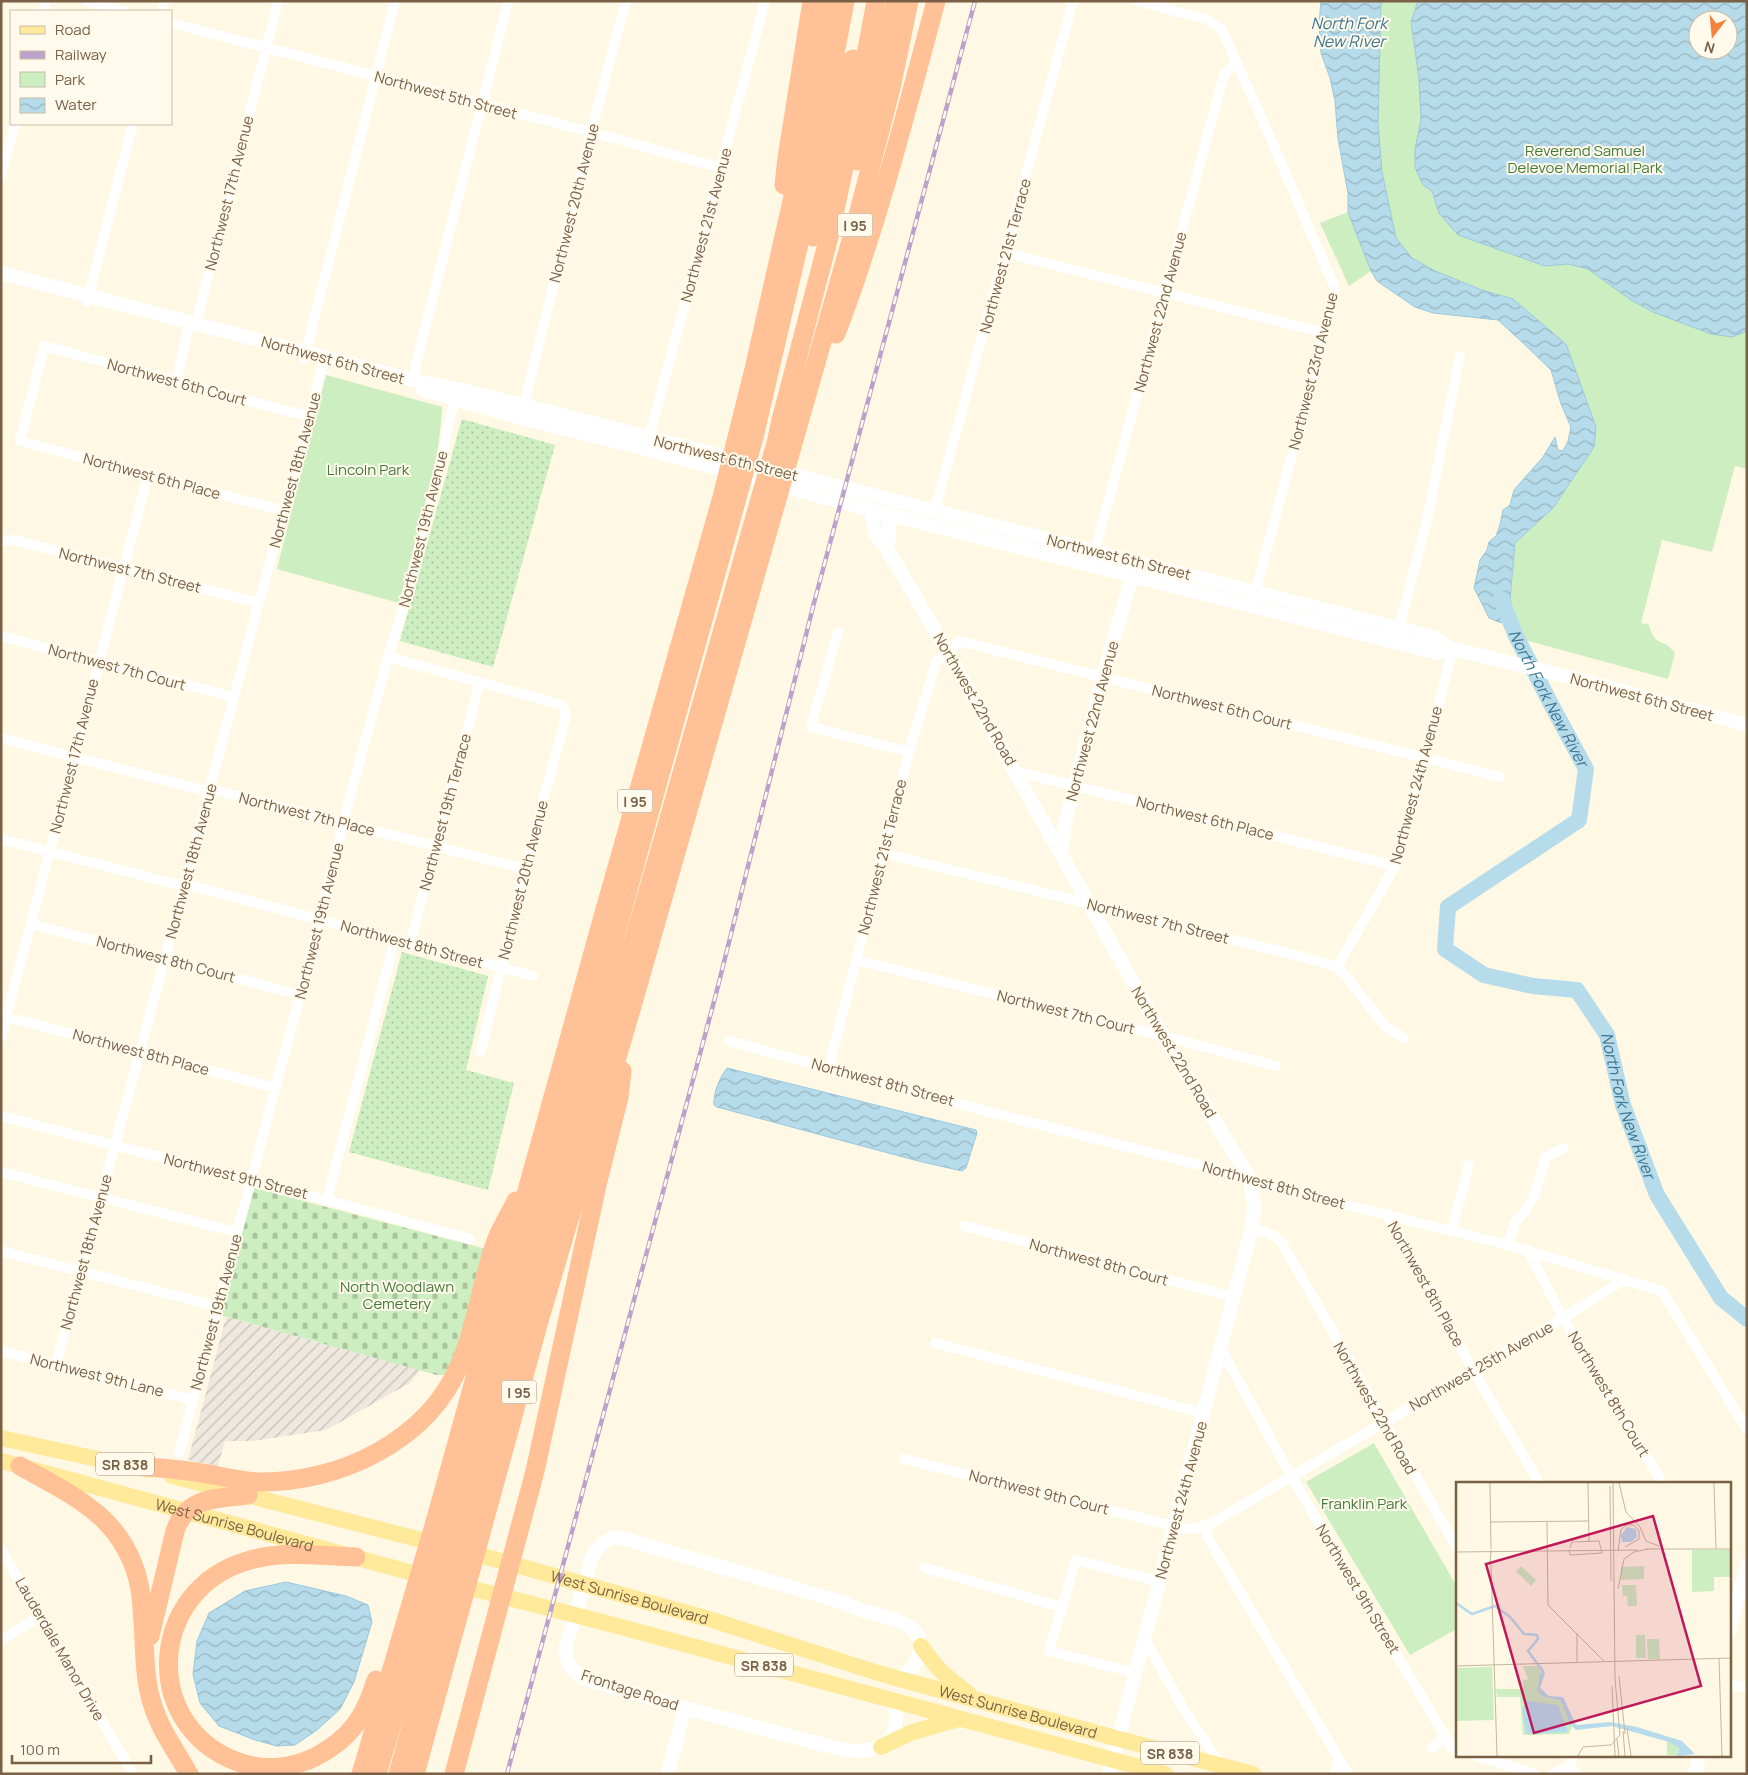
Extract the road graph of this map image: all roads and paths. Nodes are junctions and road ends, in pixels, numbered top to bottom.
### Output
1 (86, 1) edge
2 (278, 1) edge
3 (395, 1) edge
4 (508, 1) edge
5 (626, 1) edge
6 (765, 1) edge
7 (812, 1) edge
8 (829, 1) edge
9 (845, 1) edge
10 (863, 1) edge
11 (876, 1) edge
12 (896, 1) edge
13 (910, 1) edge
14 (936, 1) edge
15 (1073, 1) edge
16 (1138, 1) edge
17 (120, 10) edge
18 (172, 24) edge
19 (266, 49) junction
20 (1235, 62) junction
21 (376, 76) junction
22 (481, 104) junction
23 (15, 125) edge
24 (133, 125) edge
25 (591, 132) junction
26 (721, 168) junction
27 (1, 176) edge
28 (1006, 253) junction
29 (777, 267) junction
30 (1, 273) edge
31 (1, 280) edge
32 (1164, 293) junction
33 (88, 299) junction
34 (192, 327) junction
35 (1325, 333) junction
36 (305, 356) junction
37 (1460, 356) dead end
38 (324, 361) junction
39 (412, 380) junction
40 (176, 382) junction
41 (457, 394) junction
42 (524, 405) junction
43 (762, 406) junction
44 (310, 417) junction
45 (746, 435) junction
46 (20, 441) joint
47 (647, 444) junction
48 (784, 445) junction
49 (148, 475) junction
50 (729, 499) junction
51 (766, 510) junction
52 (871, 510) junction
53 (935, 510) junction
54 (284, 511) junction
55 (889, 514) junction
56 (1, 540) edge
57 (885, 546) junction
58 (1095, 551) junction
59 (1091, 565) junction
60 (123, 568) junction
61 (1134, 568) junction
62 (1254, 598) junction
63 (258, 603) junction
64 (838, 632) dead end
65 (1397, 635) junction
66 (1, 636) edge
67 (1451, 648) junction
68 (947, 651) junction
69 (388, 658) junction
70 (99, 662) junction
71 (1103, 676) junction
72 (480, 682) junction
73 (234, 697) junction
74 (1747, 725) edge
75 (1, 738) edge
76 (909, 752) junction
77 (74, 756) junction
78 (1423, 758) junction
79 (1015, 771) junction
80 (1500, 777) dead end
81 (1075, 784) junction
82 (210, 789) junction
83 (344, 823) junction
84 (1065, 823) junction
85 (1052, 835) junction
86 (1, 839) edge
87 (436, 846) junction
88 (50, 851) junction
89 (1061, 851) junction
90 (883, 853) junction
91 (1395, 866) junction
92 (525, 869) junction
93 (185, 884) junction
94 (1090, 904) junction
95 (320, 919) junction
96 (31, 924) junction
97 (394, 939) junction
98 (410, 943) junction
99 (165, 958) junction
100 (856, 960) junction
101 (1337, 967) junction
102 (501, 968) junction
103 (533, 976) dead end
104 (300, 995) junction
105 (630, 1013) junction
106 (7, 1017) junction
107 (1163, 1036) junction
108 (1, 1038) edge
109 (1404, 1038) dead end
110 (729, 1041) dead end
111 (481, 1051) dead end
112 (140, 1052) junction
113 (1276, 1066) dead end
114 (829, 1067) junction
115 (276, 1088) junction
116 (1, 1116) edge
117 (115, 1145) junction
118 (1564, 1148) dead end
119 (535, 1164) junction
120 (1469, 1165) dead end
121 (1, 1172) edge
122 (1250, 1179) junction
123 (250, 1181) junction
124 (101, 1198) junction
125 (327, 1200) junction
126 (1387, 1214) junction
127 (964, 1226) dead end
128 (1252, 1227) junction
129 (1452, 1230) junction
130 (236, 1232) junction
131 (470, 1239) dead end
132 (1508, 1245) junction
133 (1528, 1250) junction
134 (1, 1251) edge
135 (80, 1272) junction
136 (1625, 1279) junction
137 (1234, 1297) junction
138 (216, 1306) junction
139 (1564, 1318) junction
140 (935, 1343) dead end
141 (1221, 1349) junction
142 (1, 1351) edge
143 (56, 1364) junction
144 (1473, 1370) junction
145 (193, 1400) junction
146 (1204, 1413) junction
147 (1384, 1423) junction
148 (1747, 1430) edge
149 (1, 1438) edge
150 (178, 1453) dead end
151 (904, 1459) dead end
152 (1, 1461) edge
153 (20, 1466) junction
154 (136, 1466) junction
155 (1291, 1476) junction
156 (1539, 1482) edge
157 (1662, 1482) edge
158 (248, 1495) junction
159 (186, 1510) junction
160 (435, 1522) junction
161 (1179, 1527) junction
162 (1210, 1530) junction
163 (1456, 1546) edge
164 (1, 1550) edge
165 (356, 1557) junction
166 (510, 1563) junction
167 (925, 1568) dead end
168 (1746, 1570) edge
169 (1160, 1582) junction
170 (501, 1597) junction
171 (1732, 1600) edge
172 (1062, 1607) junction
173 (41, 1616) junction
174 (1730, 1621) edge
175 (1145, 1639) junction
176 (1, 1640) edge
177 (920, 1646) junction
178 (146, 1656) junction
179 (1136, 1673) junction
180 (900, 1679) junction
181 (1730, 1684) edge
182 (1747, 1688) edge
183 (892, 1699) junction
184 (979, 1701) junction
185 (685, 1708) junction
186 (961, 1718) junction
187 (1445, 1737) junction
188 (1119, 1740) junction
189 (881, 1748) junction
190 (1432, 1748) dead end
191 (1454, 1749) edge
192 (1338, 1757) junction
193 (1483, 1758) edge
194 (1699, 1758) edge
195 (1221, 1765) junction
196 (1573, 1765) edge
197 (1111, 1766) edge
198 (132, 1774) edge
199 (189, 1774) edge
200 (361, 1774) edge
201 (377, 1774) edge
202 (398, 1774) edge
203 (415, 1774) edge
204 (454, 1774) edge
205 (668, 1774) edge
206 (1165, 1774) edge
207 (1253, 1774) edge
208 (1334, 1774) edge
209 (1348, 1774) edge
210 (1535, 1774) edge
211 (1553, 1774) edge
212 (1695, 1774) edge

1 - 17 street
2 - 19 street, Northwest 17th Avenue
3 - 21 street
4 - 22 street
5 - 25 street, Northwest 20th Avenue
6 - 26 street, Northwest 21st Avenue
7 - 29 highway
8 - 29 highway, I 95
9 - 43 highway
10 - 43 highway
11 - 48 highway
12 - 48 highway
13 - 48 highway, I 95
14 - 48 highway
15 - 28 street, Northwest 21st Terrace
16 - 20 street, Northwest 23rd Avenue
18 - 19 street, Northwest 5th Street
19 - 21 street, Northwest 5th Street
19 - 34 street, Northwest 17th Avenue
20 - 32 street, Northwest 22nd Avenue
20 - 35 street, Northwest 23rd Avenue
21 - 22 street, Northwest 5th Street
21 - 36 street
22 - 25 street, Northwest 5th Street
22 - 39 street
23 - 27 street
24 - 33 street
25 - 26 street, Northwest 5th Street
25 - 42 street, Northwest 20th Avenue
26 - 47 street, Northwest 21st Avenue
28 - 32 street
28 - 53 street, Northwest 21st Terrace
29 - 45 highway, I 95
30 - 33 street, Northwest 6th Street
31 - 33 street, Northwest 6th Street
32 - 35 street
32 - 58 street, Northwest 22nd Avenue
33 - 34 street, Northwest 6th Street
34 - 36 street, Northwest 6th Street
34 - 40 street, Northwest 17th Avenue
35 - 62 street, Northwest 23rd Avenue
36 - 38 street, Northwest 6th Street
37 - 65 street
38 - 39 street, Northwest 6th Street
38 - 41 street, Northwest 6th Street
38 - 44 street, Northwest 18th Avenue
39 - 41 street, Northwest 6th Street
40 - 44 street, Northwest 6th Court
40 - 46 street, Northwest 6th Court
41 - 42 street, Northwest 6th Street
41 - 47 street, Northwest 6th Street
41 - 69 street, Northwest 19th Avenue
42 - 47 street, Northwest 6th Street
43 - 45 highway
44 - 54 street, Northwest 18th Avenue
45 - 50 highway, I 95
46 - 49 street, Northwest 6th Place
47 - 52 street, Northwest 6th Street
47 - 53 street, Northwest 6th Street
48 - 51 highway, I 95
49 - 54 street, Northwest 6th Place
49 - 60 street, Northwest 17th Avenue
50 - 119 highway, I 95
50 - 201 highway
51 - 105 highway, I 95
51 - 202 highway
52 - 55 street, Northwest 6th Street
52 - 57 street, Northwest 22nd Road
53 - 58 street, Northwest 6th Street
54 - 63 street, Northwest 18th Avenue
55 - 57 street
55 - 59 street, Northwest 6th Street
56 - 60 street, Northwest 7th Street
57 - 68 street, Northwest 22nd Road
58 - 59 street, Northwest 22nd Avenue
58 - 61 street, Northwest 6th Street
59 - 61 street, Northwest 6th Street
60 - 63 street, Northwest 7th Street
60 - 70 street, Northwest 17th Avenue
61 - 62 street, Northwest 6th Street
61 - 71 street, Northwest 22nd Avenue
62 - 65 street, Northwest 6th Street
63 - 73 street, Northwest 18th Avenue
64 - 76 street
65 - 67 street, Northwest 6th Street
66 - 70 street, Northwest 7th Court
67 - 74 street, Northwest 6th Street
67 - 78 street, Northwest 24th Avenue
68 - 71 street, Northwest 6th Court
68 - 76 street, Northwest 21st Terrace
68 - 79 street, Northwest 22nd Road
69 - 72 street
69 - 83 street, Northwest 19th Avenue
70 - 73 street, Northwest 7th Court
70 - 77 street, Northwest 17th Avenue
71 - 78 street, Northwest 6th Court
71 - 81 street, Northwest 22nd Avenue
72 - 87 street, Northwest 19th Terrace
72 - 92 street, Northwest 20th Avenue
73 - 82 street, Northwest 18th Avenue
75 - 77 street, Northwest 7th Place
76 - 90 street, Northwest 21st Terrace
77 - 82 street, Northwest 7th Place
77 - 88 street, Northwest 17th Avenue
78 - 80 street, Northwest 6th Court
78 - 91 street, Northwest 24th Avenue
79 - 81 street, Northwest 6th Place
79 - 85 street, Northwest 22nd Road
81 - 84 street, Northwest 22nd Avenue
81 - 91 street, Northwest 6th Place
82 - 83 street, Northwest 7th Place
82 - 93 street, Northwest 18th Avenue
83 - 87 street, Northwest 7th Place
83 - 95 street, Northwest 19th Avenue
84 - 85 street
84 - 89 street, Northwest 22nd Avenue
85 - 89 street, Northwest 22nd Road
86 - 88 street, Northwest 8th Street
87 - 92 street, Northwest 7th Place
87 - 98 street, Northwest 19th Terrace
88 - 93 street, Northwest 8th Street
88 - 96 street, Northwest 17th Avenue
89 - 94 street, Northwest 22nd Road
90 - 94 street, Northwest 7th Street
90 - 100 street, Northwest 21st Terrace
91 - 101 street, Northwest 24th Avenue
92 - 102 street, Northwest 20th Avenue
93 - 95 street, Northwest 8th Street
93 - 99 street, Northwest 18th Avenue
94 - 101 street, Northwest 7th Street
94 - 107 street, Northwest 22nd Road
95 - 97 street, Northwest 8th Street
95 - 104 street, Northwest 19th Avenue
96 - 99 street, Northwest 8th Court
96 - 106 street, Northwest 17th Avenue
97 - 98 street, Northwest 8th Street
97 - 125 street
98 - 102 street, Northwest 8th Street
99 - 104 street, Northwest 8th Court
99 - 112 street, Northwest 18th Avenue
100 - 107 street, Northwest 7th Court
100 - 114 street, Northwest 21st Terrace
101 - 109 street
102 - 103 street, Northwest 8th Street
102 - 111 street, Northwest 20th Avenue
104 - 115 street, Northwest 19th Avenue
105 - 166 highway
105 - 203 highway, I 95
106 - 108 street, Northwest 17th Avenue
106 - 112 street, Northwest 8th Place
107 - 113 street, Northwest 7th Court
107 - 122 street, Northwest 22nd Road
110 - 114 street, Northwest 8th Street
112 - 115 street, Northwest 8th Place
112 - 117 street, Northwest 18th Avenue
114 - 122 street, Northwest 8th Street
115 - 123 street, Northwest 19th Avenue
116 - 117 street, Northwest 9th Street
117 - 123 street, Northwest 9th Street
117 - 124 street, Northwest 18th Avenue
118 - 132 street
119 - 154 highway
119 - 160 highway, I 95
120 - 129 street
121 - 124 street
122 - 126 street, Northwest 8th Street
122 - 128 street, Northwest 22nd Road
123 - 125 street, Northwest 9th Street
123 - 130 street, Northwest 19th Avenue
124 - 130 street
124 - 135 street, Northwest 18th Avenue
125 - 131 street, Northwest 9th Street
126 - 129 street, Northwest 8th Street
126 - 144 street, Northwest 8th Place
127 - 137 street, Northwest 8th Court
128 - 137 street, Northwest 24th Avenue
128 - 147 street, Northwest 22nd Road
129 - 132 street, Northwest 8th Street
130 - 138 street, Northwest 19th Avenue
132 - 133 street, Northwest 8th Street
133 - 136 street, Northwest 8th Street
133 - 139 street, Northwest 8th Court
134 - 135 street
135 - 138 street
135 - 143 street, Northwest 18th Avenue
136 - 139 street, Northwest 25th Avenue
136 - 148 street, Northwest 8th Street
137 - 141 street, Northwest 24th Avenue
138 - 145 street, Northwest 19th Avenue
139 - 144 street, Northwest 25th Avenue
139 - 157 street, Northwest 8th Court
140 - 146 street
141 - 146 street, Northwest 24th Avenue
141 - 155 street, Northwest 9th Street
142 - 143 street, Northwest 9th Lane
143 - 145 street, Northwest 9th Lane
144 - 147 street, Northwest 25th Avenue
144 - 156 street, Northwest 8th Place
145 - 150 street, Northwest 19th Avenue
146 - 161 street, Northwest 24th Avenue
147 - 155 street, Northwest 25th Avenue
147 - 163 street, Northwest 22nd Road
149 - 154 main road, West Sunrise Boulevard / SR 838
151 - 161 street, Northwest 9th Court
152 - 153 main road, West Sunrise Boulevard / SR 838
153 - 159 main road, West Sunrise Boulevard / SR 838
153 - 178 highway
154 - 158 main road, West Sunrise Boulevard / SR 838
155 - 162 street, Northwest 25th Avenue
155 - 187 street, Northwest 9th Street
158 - 159 highway
158 - 166 main road, West Sunrise Boulevard / SR 838
159 - 165 main road, West Sunrise Boulevard / SR 838
159 - 178 highway
160 - 165 highway
160 - 200 highway, I 95
161 - 162 street
161 - 162 street, Northwest 9th Court
161 - 169 street, Northwest 24th Avenue
162 - 192 street
164 - 173 street, Lauderdale Manor Drive
165 - 170 main road, West Sunrise Boulevard / SR 838
166 - 170 highway
166 - 180 main road, West Sunrise Boulevard / SR 838
167 - 172 street
168 - 171 street
169 - 172 street
169 - 175 street, Northwest 24th Avenue
170 - 183 main road, West Sunrise Boulevard / SR 838
170 - 204 highway
171 - 174 street
172 - 179 street
173 - 176 street
173 - 198 street, Lauderdale Manor Drive
175 - 179 street, Northwest 24th Avenue
175 - 195 street
177 - 180 street
177 - 184 main road
177 - 185 street, Frontage Road
178 - 199 highway
179 - 188 street, Northwest 24th Avenue
180 - 184 main road, West Sunrise Boulevard / SR 838
181 - 182 street
183 - 186 main road, West Sunrise Boulevard / SR 838
183 - 189 street
184 - 188 main road, West Sunrise Boulevard / SR 838
185 - 189 street, Frontage Road
185 - 205 street
186 - 189 main road
186 - 197 main road, West Sunrise Boulevard / SR 838
187 - 190 street
187 - 191 street, Northwest 9th Street
188 - 195 main road, West Sunrise Boulevard / SR 838
188 - 197 street, Northwest 24th Avenue
192 - 208 street
192 - 209 street
193 - 210 street
194 - 212 street
195 - 207 main road, West Sunrise Boulevard / SR 838
196 - 211 street
197 - 206 main road, West Sunrise Boulevard / SR 838

